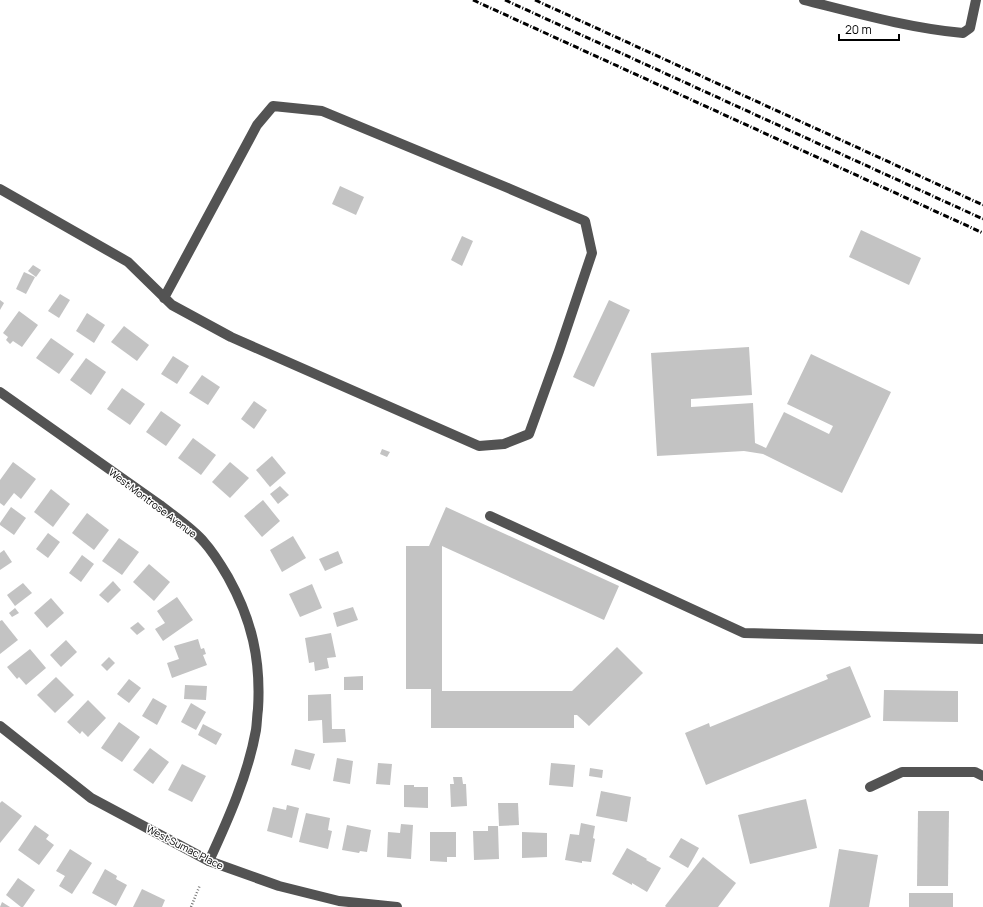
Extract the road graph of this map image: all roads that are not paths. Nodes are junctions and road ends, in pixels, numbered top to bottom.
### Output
1 (804, 0) edge
2 (976, 0) edge
3 (0, 189) edge
4 (164, 298) junction
5 (0, 392) edge
6 (490, 516) dead end
7 (983, 639) edge
8 (0, 726) edge
9 (983, 776) edge
10 (870, 787) dead end
11 (209, 861) junction
12 (396, 907) edge

1 - 2 street
3 - 4 street
4 - 4 street
5 - 11 street, West Montrose Avenue
6 - 7 street
8 - 11 street, West Sumac Place
9 - 10 street
11 - 12 street, West Sumac Place

